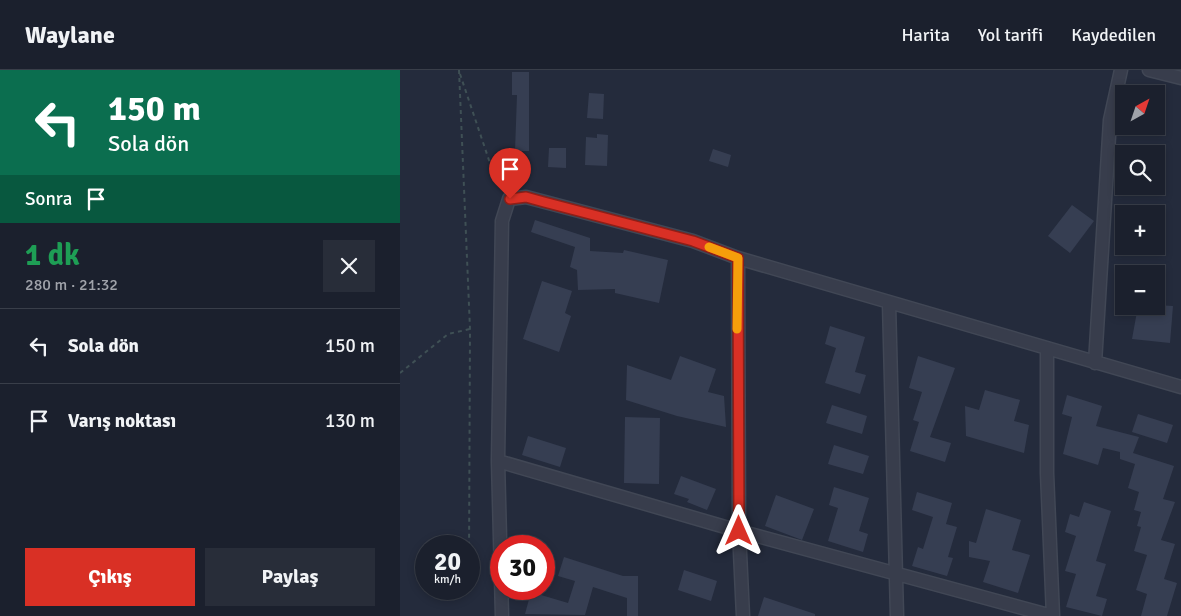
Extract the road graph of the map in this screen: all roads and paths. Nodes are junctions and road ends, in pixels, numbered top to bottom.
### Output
1 (1121, 70) edge
2 (1149, 70) edge
3 (459, 71) edge
4 (1181, 78) edge
5 (510, 199) junction
6 (738, 258) junction
7 (889, 303) junction
8 (470, 329) junction
9 (1047, 349) junction
10 (1095, 363) junction
11 (400, 373) edge
12 (1181, 387) edge
13 (498, 462) junction
14 (739, 531) junction
15 (469, 535) edge
16 (895, 573) junction
17 (502, 616) edge
18 (743, 616) edge
19 (897, 616) edge
20 (1053, 616) edge

1 - 10 street
2 - 4 street
3 - 5 path
3 - 8 path
5 - 6 street
5 - 13 street
6 - 7 street
6 - 14 street
7 - 9 street
7 - 16 street
8 - 11 path
8 - 15 path
9 - 10 street
9 - 20 street
10 - 12 street
13 - 14 street
13 - 17 street
14 - 16 street
14 - 18 street
16 - 19 street
16 - 20 street

